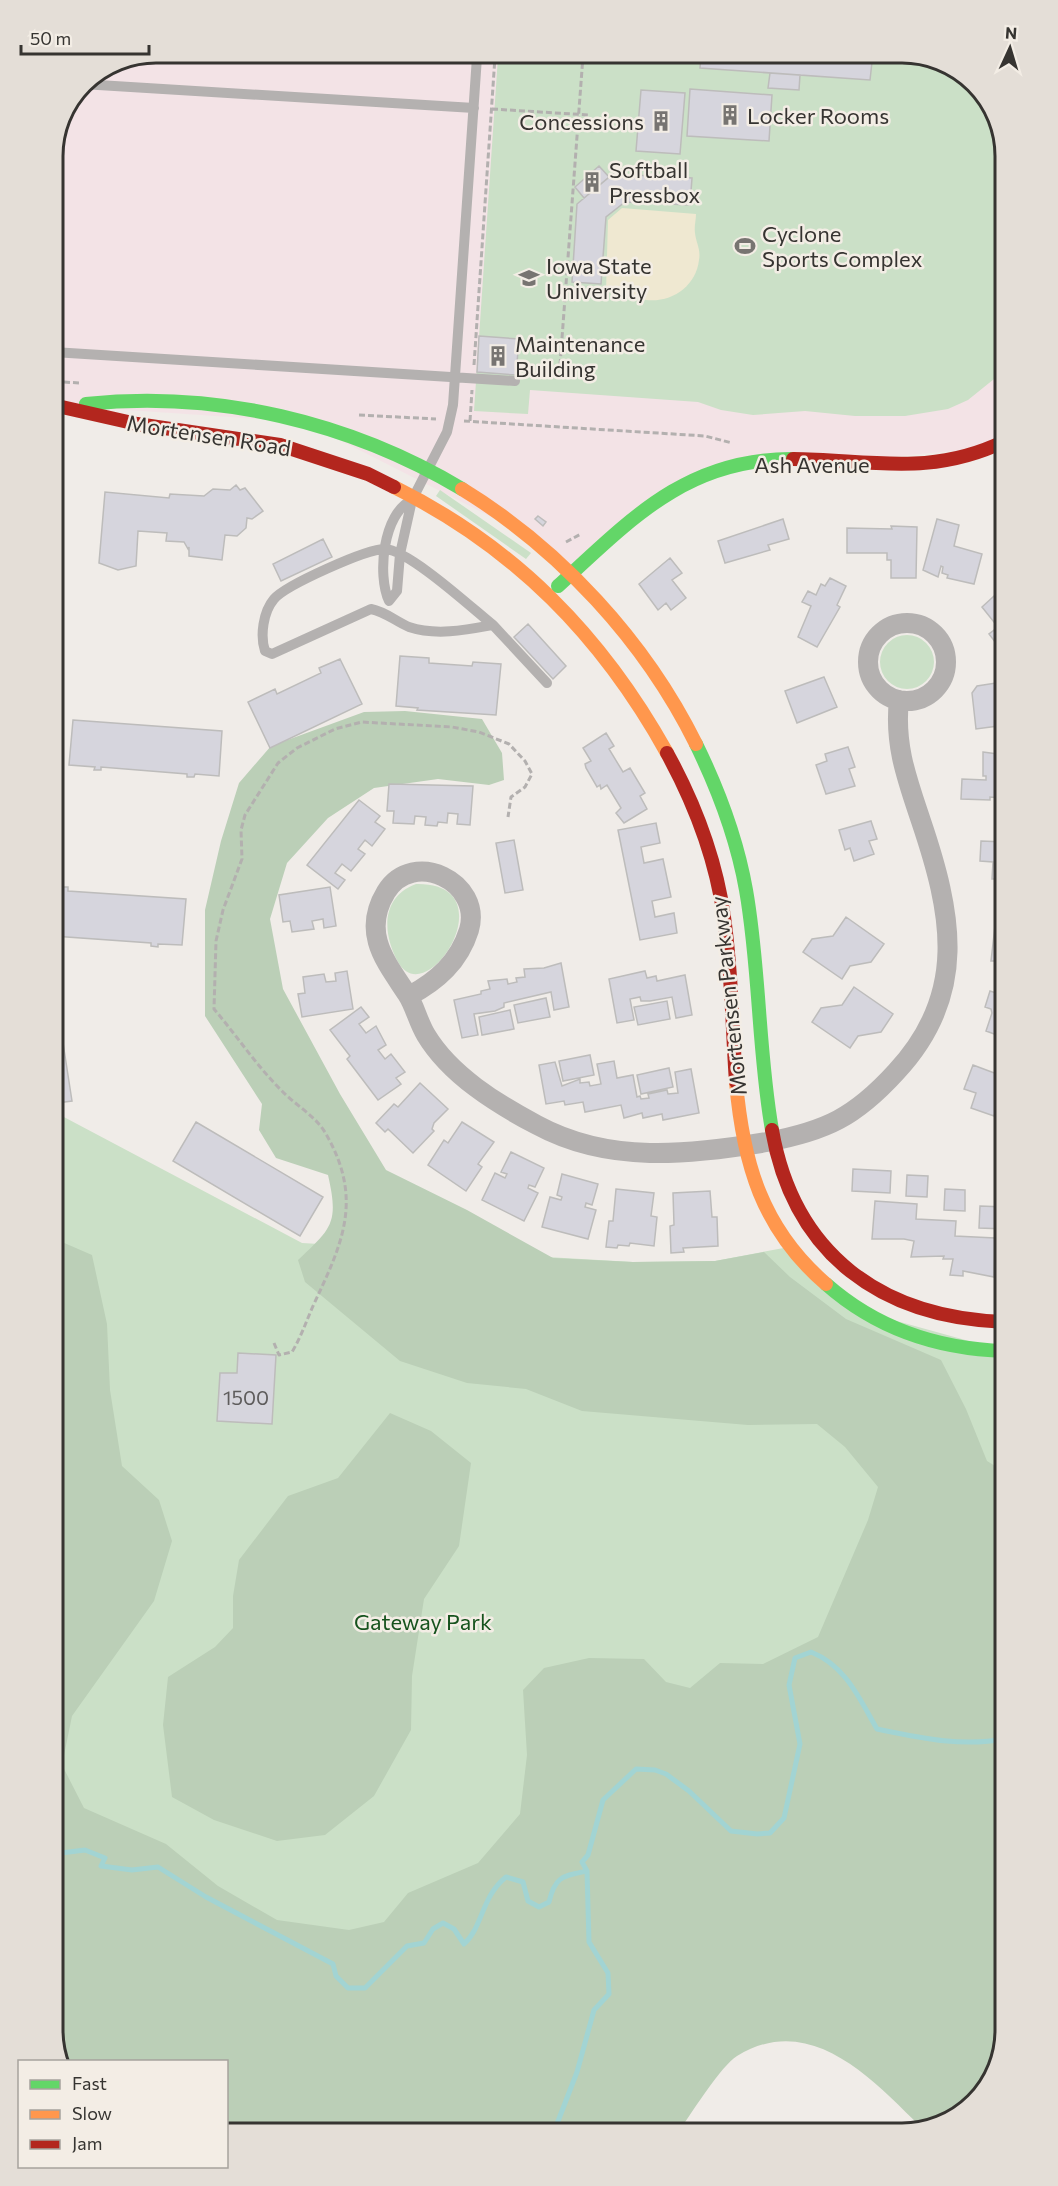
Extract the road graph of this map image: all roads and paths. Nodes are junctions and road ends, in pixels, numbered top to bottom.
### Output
1 (477, 63) edge
2 (495, 63) edge
3 (582, 63) edge
4 (97, 85) edge
5 (474, 108) junction
6 (492, 109) junction
7 (578, 115) junction
8 (589, 115) dead end
9 (63, 353) edge
10 (560, 365) dead end
11 (455, 377) junction
12 (473, 378) junction
13 (515, 381) dead end
14 (63, 406) edge
15 (69, 406) junction
16 (355, 415) dead end
17 (451, 420) junction
18 (470, 421) junction
19 (995, 445) edge
20 (736, 446) dead end
21 (428, 469) junction
22 (413, 498) junction
23 (587, 533) dead end
24 (564, 544) dead end
25 (386, 549) junction
26 (400, 554) junction
27 (572, 574) junction
28 (550, 593) junction
29 (389, 601) junction
30 (386, 612) junction
31 (493, 626) junction
32 (547, 683) dead end
33 (899, 700) dead end
34 (508, 817) dead end
35 (409, 996) junction
36 (772, 1141) junction
37 (743, 1146) junction
38 (995, 1321) edge
39 (274, 1343) dead end
40 (995, 1351) edge

1 - 5 lane
2 - 6 path
3 - 7 path
4 - 5 lane
5 - 6 path
5 - 11 lane
6 - 7 path
6 - 12 path
7 - 8 path
7 - 10 path
9 - 11 lane
11 - 12 lane
11 - 17 lane
12 - 13 lane
12 - 18 path
14 - 15 street, Mortensen Road
15 - 21 street, Mortensen Road
15 - 22 street, Mortensen Road
16 - 17 path
17 - 18 path
17 - 21 lane
18 - 20 path
19 - 27 street, Ash Avenue
21 - 22 lane
21 - 27 street, Mortensen Parkway
22 - 25 lane
22 - 26 lane
22 - 28 street, Mortensen Parkway
23 - 24 path
25 - 26 lane
25 - 29 lane
25 - 30 lane
26 - 29 lane
26 - 31 lane
27 - 28 street, Ash Avenue
27 - 36 street, Mortensen Parkway
28 - 37 street, Mortensen Parkway
29 - 30 lane
30 - 31 lane
31 - 32 lane
33 - 36 street
34 - 39 path
35 - 35 street
35 - 37 street
36 - 37 street
36 - 38 street, Mortensen Parkway
37 - 40 street, Mortensen Parkway

